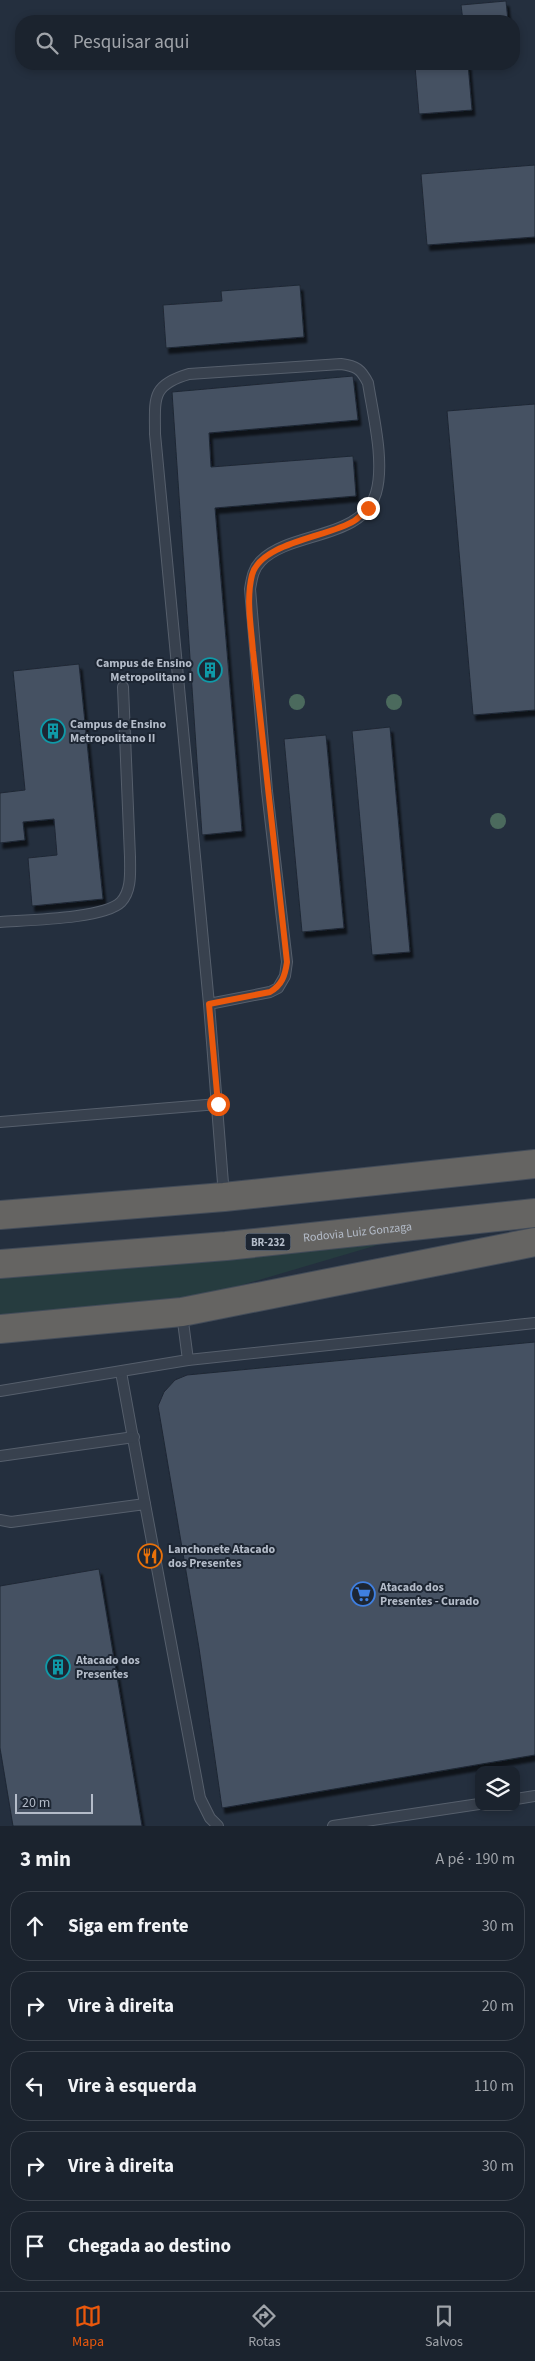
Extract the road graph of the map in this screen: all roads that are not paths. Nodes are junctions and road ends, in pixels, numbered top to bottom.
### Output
1 (123, 687) dead end
2 (0, 922) edge
3 (209, 1004) junction
4 (218, 1104) junction
5 (0, 1122) edge
6 (535, 1164) edge
7 (224, 1197) junction
8 (535, 1213) edge
9 (0, 1215) edge
10 (535, 1242) edge
11 (0, 1264) edge
12 (182, 1312) junction
13 (535, 1323) edge
14 (0, 1329) edge
15 (188, 1360) junction
16 (121, 1372) junction
17 (0, 1391) edge
18 (134, 1437) junction
19 (0, 1456) edge
20 (145, 1504) junction
21 (0, 1520) edge
22 (535, 1796) edge
23 (520, 1798) edge
24 (475, 1805) edge
25 (218, 1826) edge
26 (332, 1826) edge

1 - 2 lane
3 - 3 lane
3 - 4 lane
4 - 5 lane
4 - 7 lane
6 - 7 highway
7 - 9 highway
8 - 11 highway, Rodovia Luiz Gonzaga / BR-232
10 - 12 highway
12 - 14 highway
12 - 15 lane
13 - 15 lane
15 - 16 lane
16 - 17 lane
16 - 18 lane
18 - 19 lane
18 - 20 lane
20 - 21 lane
20 - 25 lane
22 - 23 lane
24 - 26 lane

